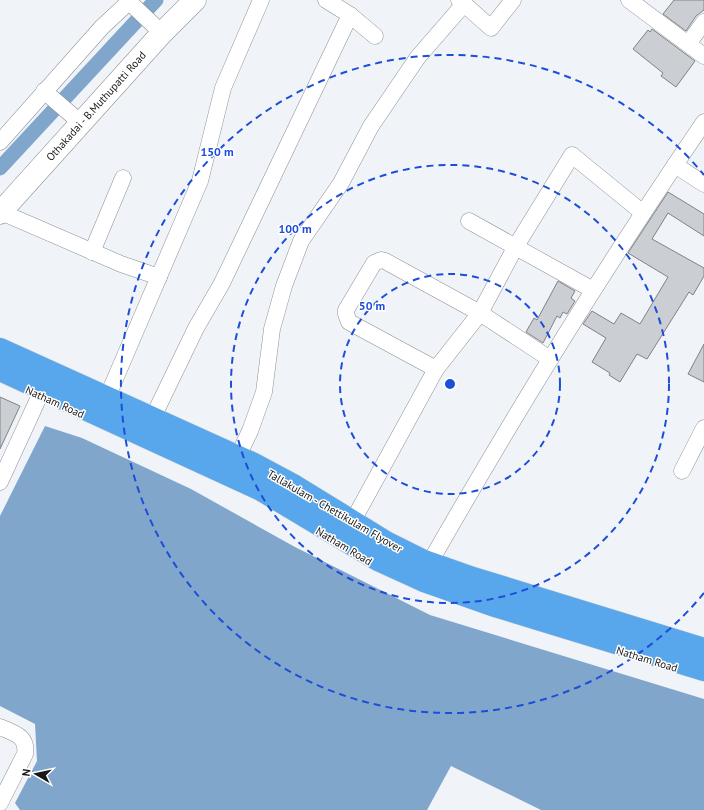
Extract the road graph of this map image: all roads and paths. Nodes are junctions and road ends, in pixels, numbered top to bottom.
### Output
1 (195, 0) edge
2 (261, 0) edge
3 (326, 0) edge
4 (514, 0) edge
5 (631, 1) edge
6 (461, 2) edge
7 (139, 10) edge
8 (350, 15) junction
9 (704, 22) edge
10 (375, 36) dead end
11 (688, 44) junction
12 (704, 56) edge
13 (53, 99) junction
14 (704, 122) edge
15 (81, 123) junction
16 (0, 142) edge
17 (675, 165) junction
18 (123, 178) dead end
19 (704, 184) edge
20 (0, 213) edge
21 (643, 213) junction
22 (469, 221) dead end
23 (516, 246) junction
24 (92, 252) junction
25 (159, 277) junction
26 (593, 290) junction
27 (480, 313) junction
28 (0, 344) edge
29 (0, 349) edge
30 (550, 359) junction
31 (436, 369) junction
32 (0, 370) edge
33 (0, 377) edge
34 (109, 393) junction
35 (40, 395) junction
36 (155, 414) junction
37 (704, 428) edge
38 (240, 452) junction
39 (682, 471) dead end
40 (0, 482) edge
41 (355, 518) junction
42 (433, 558) junction
43 (704, 644) edge
44 (704, 649) edge
45 (704, 670) edge
46 (704, 677) edge
47 (0, 727) edge
48 (0, 803) edge

1 - 7 main road, Othakadai - B.Muthupatti Road
2 - 25 street
3 - 8 street
4 - 6 street
5 - 11 street
6 - 38 street
7 - 13 street
7 - 15 main road, Othakadai - B.Muthupatti Road
8 - 10 street
8 - 36 street
9 - 11 street
11 - 12 street
13 - 15 street
13 - 16 street
14 - 17 street
15 - 20 main road, Othakadai - B.Muthupatti Road
17 - 19 street
17 - 21 street
18 - 24 street
20 - 24 street
21 - 23 street
21 - 26 street
22 - 23 street
23 - 26 street
23 - 27 street
24 - 25 street
25 - 34 street
26 - 30 street
27 - 30 street
27 - 31 street
27 - 31 street
28 - 34 main road
29 - 44 highway, Tallakulam - Chettikulam Flyover
30 - 42 street
31 - 41 street
32 - 45 highway, Tallakulam - Chettikulam Flyover
33 - 35 main road, Natham Road
34 - 36 main road
35 - 40 street
35 - 46 main road, Natham Road
36 - 38 main road
37 - 39 street
38 - 41 main road
41 - 42 main road
42 - 43 main road
47 - 48 street

